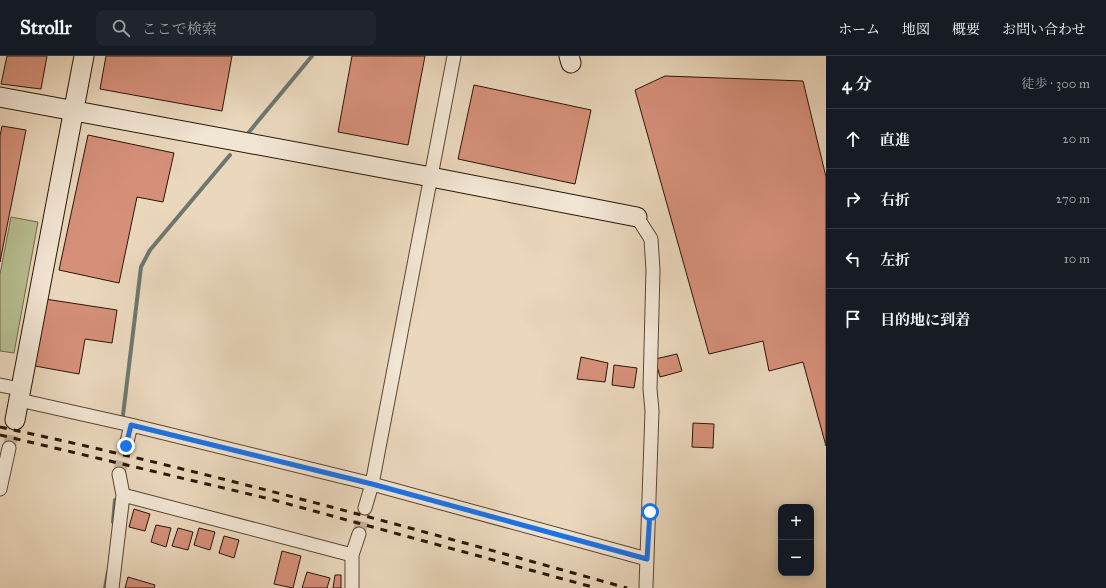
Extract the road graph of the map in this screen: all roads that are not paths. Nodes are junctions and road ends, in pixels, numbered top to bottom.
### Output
1 (84, 56) edge
2 (454, 56) edge
3 (0, 97) edge
4 (74, 112) junction
5 (430, 177) junction
6 (637, 218) joint
7 (0, 385) edge
8 (20, 395) junction
9 (15, 420) tunnel mouth
10 (131, 425) junction
11 (126, 446) tunnel mouth
12 (9, 448) tunnel mouth
13 (119, 474) tunnel mouth
14 (372, 484) junction
15 (0, 489) edge
16 (123, 495) junction
17 (365, 508) tunnel mouth
18 (359, 534) tunnel mouth
19 (352, 555) junction
20 (647, 559) junction
21 (646, 586) dead end
22 (112, 588) edge
23 (352, 588) edge

1 - 4 street
2 - 5 street
3 - 4 street
4 - 5 street
4 - 8 street
5 - 6 street
5 - 14 street
6 - 20 street
7 - 8 street
8 - 9 street
8 - 10 street
10 - 11 street
10 - 14 street
12 - 15 street
13 - 16 street
14 - 17 street
14 - 20 street
16 - 19 street
16 - 22 street
18 - 19 street
19 - 23 street
20 - 21 street

